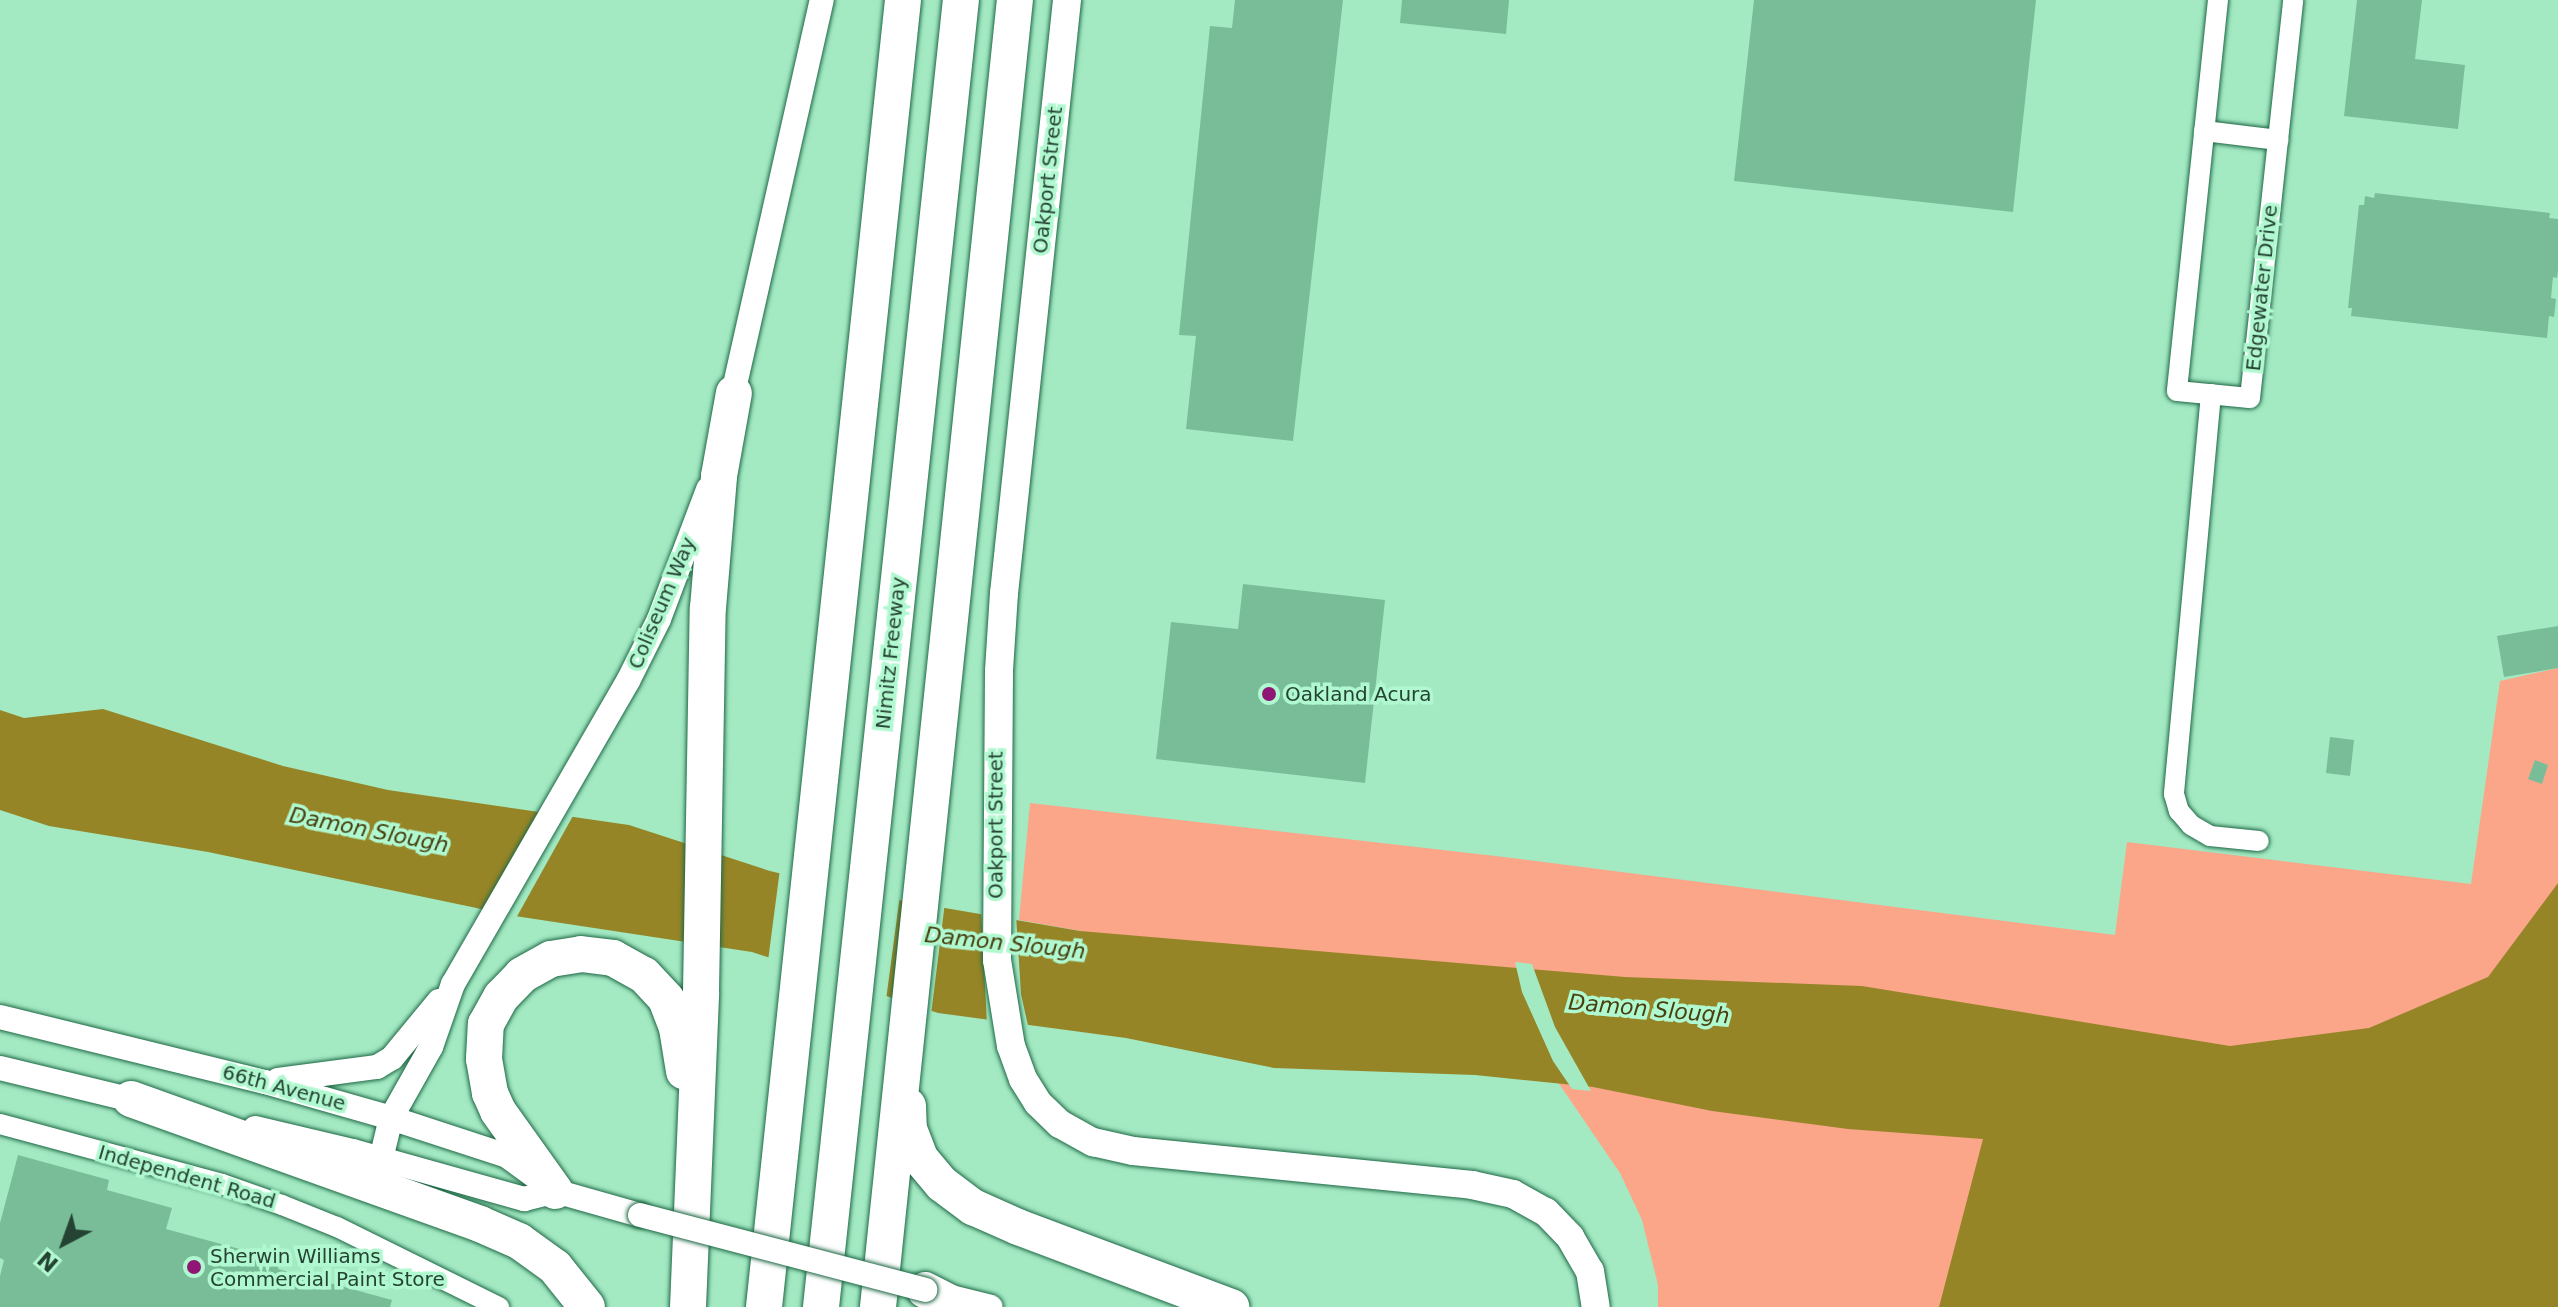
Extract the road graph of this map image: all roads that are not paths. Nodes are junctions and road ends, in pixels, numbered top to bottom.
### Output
1 (822, 0) edge
2 (903, 0) edge
3 (961, 0) edge
4 (1015, 0) edge
5 (1067, 0) edge
6 (2218, 0) edge
7 (2293, 0) edge
8 (2204, 131) junction
9 (2278, 140) junction
10 (734, 393) junction
11 (2211, 394) junction
12 (2259, 841) dead end
13 (453, 984) junction
14 (0, 1017) edge
15 (905, 1041) junction
16 (0, 1068) edge
17 (265, 1082) junction
18 (131, 1099) junction
19 (391, 1118) junction
20 (0, 1124) edge
21 (696, 1154) junction
22 (381, 1159) junction
23 (555, 1191) junction
24 (925, 1290) junction
25 (499, 1307) edge
26 (587, 1307) edge
27 (688, 1307) edge
28 (764, 1307) edge
29 (821, 1307) edge
30 (878, 1307) edge
31 (958, 1307) edge
32 (991, 1307) edge
33 (1231, 1307) edge
34 (1596, 1307) edge

1 - 10 street, Coliseum Way
2 - 28 highway
3 - 29 highway, Nimitz Freeway
4 - 15 highway
5 - 34 main road, Oakport Street
6 - 8 street, Edgewater Drive
7 - 9 street, Edgewater Drive
8 - 9 street
8 - 11 street, Edgewater Drive
9 - 11 street, Edgewater Drive
10 - 13 street, Coliseum Way
10 - 21 highway
11 - 12 street
13 - 17 street
13 - 19 street, Coliseum Way
14 - 17 street, 66th Avenue
15 - 30 highway
15 - 33 highway
16 - 18 street, 66th Avenue
17 - 19 street, 66th Avenue
18 - 22 street, 66th Avenue
18 - 26 highway
19 - 22 street, Coliseum Way
19 - 23 street, 66th Avenue
20 - 25 street, Independent Road
21 - 23 highway
21 - 27 highway
22 - 23 street, 66th Avenue
23 - 24 street, 66th Avenue, bridge
24 - 31 highway
24 - 32 street, 66th Avenue

